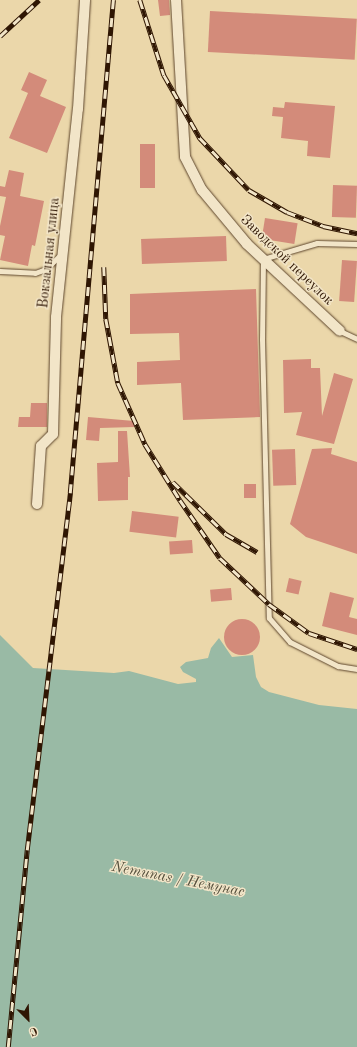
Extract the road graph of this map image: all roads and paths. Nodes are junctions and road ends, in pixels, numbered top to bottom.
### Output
1 (85, 0) edge
2 (177, 0) edge
3 (357, 244) edge
4 (64, 248) junction
5 (263, 259) junction
6 (0, 270) edge
7 (340, 331) joint
8 (357, 339) edge
9 (37, 504) dead end
10 (357, 669) edge

1 - 4 street, Вокзальная улица
2 - 5 street, Заводской переулок
3 - 5 lane
4 - 6 lane
4 - 9 street, Вокзальная улица
5 - 7 street, Заводской переулок
5 - 10 lane
7 - 8 lane

